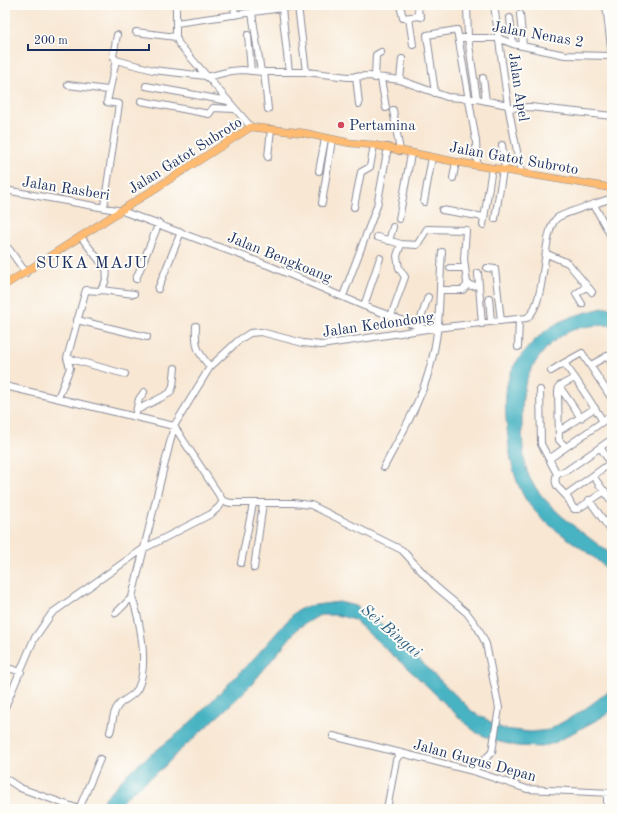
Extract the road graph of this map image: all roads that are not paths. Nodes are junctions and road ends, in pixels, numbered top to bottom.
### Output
1 (176, 5) edge
2 (234, 5) edge
3 (400, 5) edge
4 (419, 5) edge
5 (467, 5) edge
6 (494, 5) edge
7 (606, 5) edge
8 (298, 6) edge
9 (268, 8) edge
10 (282, 9) junction
11 (252, 13) junction
12 (520, 14) dead end
13 (235, 15) junction
14 (409, 18) junction
15 (510, 18) dead end
16 (176, 23) junction
17 (136, 32) dead end
18 (117, 35) dead end
19 (248, 35) dead end
20 (176, 37) junction
21 (460, 38) junction
22 (468, 38) junction
23 (498, 38) junction
24 (413, 44) dead end
25 (513, 44) junction
26 (523, 46) junction
27 (381, 52) dead end
28 (612, 56) edge
29 (402, 59) dead end
30 (116, 60) junction
31 (251, 71) junction
32 (262, 72) junction
33 (289, 72) junction
34 (306, 72) junction
35 (207, 76) junction
36 (356, 76) junction
37 (378, 78) junction
38 (483, 78) dead end
39 (400, 80) junction
40 (68, 85) dead end
41 (146, 86) dead end
42 (108, 90) junction
43 (435, 93) junction
44 (467, 98) junction
45 (477, 99) junction
46 (141, 101) dead end
47 (228, 101) junction
48 (486, 101) junction
49 (359, 104) dead end
50 (509, 106) junction
51 (386, 108) dead end
52 (235, 109) junction
53 (268, 109) dead end
54 (393, 110) dead end
55 (612, 116) edge
56 (251, 128) junction
57 (271, 130) junction
58 (328, 139) junction
59 (374, 145) junction
60 (502, 145) dead end
61 (388, 147) junction
62 (400, 150) junction
63 (412, 154) junction
64 (268, 157) dead end
65 (432, 157) junction
66 (456, 162) junction
67 (477, 165) junction
68 (492, 168) junction
69 (504, 170) junction
70 (319, 171) dead end
71 (522, 172) junction
72 (453, 178) dead end
73 (612, 188) edge
74 (5, 190) edge
75 (612, 198) edge
76 (424, 202) dead end
77 (322, 204) dead end
78 (594, 205) junction
79 (104, 207) junction
80 (354, 207) dead end
81 (442, 210) dead end
82 (122, 211) junction
83 (484, 218) junction
84 (399, 219) dead end
85 (495, 219) dead end
86 (159, 223) junction
87 (483, 225) dead end
88 (393, 226) dead end
89 (181, 232) junction
90 (81, 237) junction
91 (377, 237) dead end
92 (612, 238) edge
93 (390, 241) junction
94 (401, 244) junction
95 (9, 249) dead end
96 (442, 252) dead end
97 (547, 254) junction
98 (380, 258) dead end
99 (450, 268) dead end
100 (464, 268) junction
101 (487, 268) dead end
102 (26, 273) junction
103 (478, 273) dead end
104 (136, 279) dead end
105 (6, 282) edge
106 (468, 284) junction
107 (479, 285) junction
108 (587, 286) junction
109 (158, 289) dead end
110 (101, 290) junction
111 (441, 290) junction
112 (592, 292) dead end
113 (134, 294) dead end
114 (343, 296) junction
115 (428, 297) dead end
116 (489, 298) dead end
117 (582, 304) dead end
118 (364, 306) junction
119 (391, 316) junction
120 (519, 319) junction
121 (77, 320) junction
122 (501, 321) junction
123 (491, 322) junction
124 (482, 324) junction
125 (196, 326) dead end
126 (418, 327) junction
127 (438, 328) junction
128 (427, 329) junction
129 (147, 337) dead end
130 (518, 347) dead end
131 (66, 358) junction
132 (564, 363) junction
133 (612, 364) edge
134 (590, 365) junction
135 (210, 367) junction
136 (175, 368) dead end
137 (550, 371) dead end
138 (125, 374) dead end
139 (575, 378) junction
140 (5, 386) edge
141 (559, 386) junction
142 (540, 390) dead end
143 (144, 392) dead end
144 (58, 398) junction
145 (612, 399) edge
146 (595, 408) junction
147 (137, 410) junction
148 (612, 415) edge
149 (136, 418) junction
150 (581, 418) junction
151 (603, 421) junction
152 (174, 426) junction
153 (559, 431) junction
154 (612, 439) edge
155 (566, 447) junction
156 (600, 447) junction
157 (549, 459) junction
158 (612, 463) edge
159 (384, 467) dead end
160 (557, 474) junction
161 (593, 476) junction
162 (605, 491) junction
163 (566, 495) junction
164 (589, 500) junction
165 (223, 501) junction
166 (612, 502) edge
167 (253, 504) junction
168 (263, 504) junction
169 (612, 532) edge
170 (143, 549) junction
171 (241, 563) dead end
172 (254, 568) dead end
173 (132, 597) junction
174 (116, 612) dead end
175 (5, 667) edge
176 (21, 672) junction
177 (5, 707) edge
178 (110, 732) dead end
179 (333, 736) dead end
180 (400, 753) junction
181 (100, 759) dead end
182 (473, 771) junction
183 (5, 778) edge
184 (610, 793) edge
185 (79, 809) edge
186 (387, 809) edge
187 (607, 809) edge

1 - 16 street
2 - 13 street
3 - 14 street
4 - 14 street
5 - 22 street
6 - 23 street, Jalan Apel
7 - 28 street
8 - 10 street
8 - 34 street
9 - 10 street
9 - 11 street
10 - 33 street
11 - 13 street
11 - 32 street
12 - 26 street
13 - 16 street
14 - 24 street
15 - 25 street
16 - 20 street
17 - 20 street
18 - 30 street
19 - 31 street
20 - 35 street
21 - 22 street, Jalan Nenas 2
21 - 43 street
21 - 44 street
22 - 23 street, Jalan Nenas 2
22 - 45 street
23 - 25 street, Jalan Nenas 2
23 - 50 street, Jalan Apel
25 - 26 street, Jalan Nenas 2
26 - 28 street, Jalan Nenas 2
27 - 37 street
29 - 39 street
30 - 35 street
30 - 42 street
31 - 32 street
31 - 35 street
32 - 33 street
32 - 53 street
33 - 34 street
34 - 36 street
35 - 47 street
36 - 37 street
36 - 49 street
37 - 39 street
37 - 51 street
38 - 48 street
39 - 43 street
40 - 42 street
41 - 47 street
42 - 79 street
43 - 44 street
44 - 45 street
44 - 67 street
45 - 48 street
46 - 52 street
47 - 52 street
48 - 50 street
50 - 55 street
50 - 71 street, Jalan Apel
52 - 56 street
54 - 62 street
56 - 57 main road, Jalan Gatot Subroto
56 - 82 main road, Jalan Gatot Subroto
57 - 58 main road, Jalan Gatot Subroto
57 - 64 street
58 - 59 main road, Jalan Gatot Subroto
58 - 70 street
58 - 77 street
59 - 61 main road, Jalan Gatot Subroto
59 - 80 street
60 - 69 street
61 - 62 main road, Jalan Gatot Subroto
61 - 114 street
62 - 63 main road, Jalan Gatot Subroto
63 - 65 main road, Jalan Gatot Subroto
63 - 84 street
65 - 66 main road, Jalan Gatot Subroto
65 - 76 street
66 - 67 main road, Jalan Gatot Subroto
66 - 72 street
67 - 68 main road, Jalan Gatot Subroto
68 - 69 main road, Jalan Gatot Subroto
68 - 83 street
69 - 71 main road, Jalan Gatot Subroto
69 - 85 street
71 - 73 main road, Jalan Gatot Subroto
74 - 79 street, Jalan Rasberi
75 - 78 street, Jalan Kedondong
78 - 92 street
78 - 97 street, Jalan Kedondong
79 - 82 street, Jalan Rasberi
81 - 83 street
82 - 86 street, Jalan Bengkoang
82 - 90 main road, Jalan Gatot Subroto
83 - 87 street
86 - 89 street, Jalan Bengkoang
86 - 104 street
88 - 93 street
89 - 109 street
89 - 114 street, Jalan Bengkoang
90 - 102 main road, Jalan Gatot Subroto
90 - 110 street
91 - 93 street
93 - 94 street
94 - 100 street
94 - 119 street
95 - 102 street
96 - 111 street
97 - 108 street
97 - 120 street, Jalan Kedondong
98 - 118 street
99 - 100 street
100 - 106 street
101 - 122 street
102 - 105 main road, Jalan Gatot Subroto
103 - 107 street
106 - 107 street
106 - 111 street
107 - 124 street
108 - 112 street
108 - 117 street
110 - 113 street
110 - 121 street
111 - 127 street
114 - 118 street, Jalan Bengkoang
115 - 126 street
116 - 123 street
118 - 119 street, Jalan Bengkoang
119 - 126 street, Jalan Bengkoang
120 - 122 street, Jalan Kedondong
120 - 130 street
121 - 129 street
121 - 131 street
122 - 123 street, Jalan Kedondong
123 - 124 street, Jalan Kedondong
124 - 127 street, Jalan Kedondong
125 - 135 street
126 - 128 street, Jalan Bengkoang
127 - 128 street, Jalan Kedondong
127 - 159 street
128 - 135 street, Jalan Kedondong
131 - 138 street
131 - 144 street
132 - 134 street
132 - 137 street
132 - 139 street
133 - 134 street
134 - 145 street
135 - 152 street, Jalan Kedondong
136 - 147 street
139 - 141 street
139 - 146 street
140 - 144 street
141 - 150 street
141 - 153 street
142 - 157 street
143 - 147 street
144 - 149 street
146 - 150 street
146 - 151 street
147 - 149 street
148 - 151 street
149 - 152 street
150 - 153 street
151 - 155 street
152 - 165 street
152 - 170 street, Jalan Kedondong
153 - 155 street
154 - 156 street
155 - 157 street
156 - 158 street
156 - 160 street
157 - 160 street
158 - 161 street
160 - 163 street
161 - 162 street
161 - 163 street
162 - 164 street
162 - 166 street
163 - 164 street
164 - 169 street
165 - 167 street
165 - 170 street
167 - 168 street
167 - 171 street
168 - 172 street
168 - 182 street
170 - 173 street, Jalan Kedondong
170 - 176 street
173 - 174 street
173 - 178 street, Jalan Kedondong
175 - 176 street
176 - 177 street
179 - 180 street, Jalan Gugus Depan
180 - 182 street, Jalan Gugus Depan
180 - 186 street
181 - 185 street
182 - 184 street, Jalan Gugus Depan
183 - 185 street
184 - 187 street

